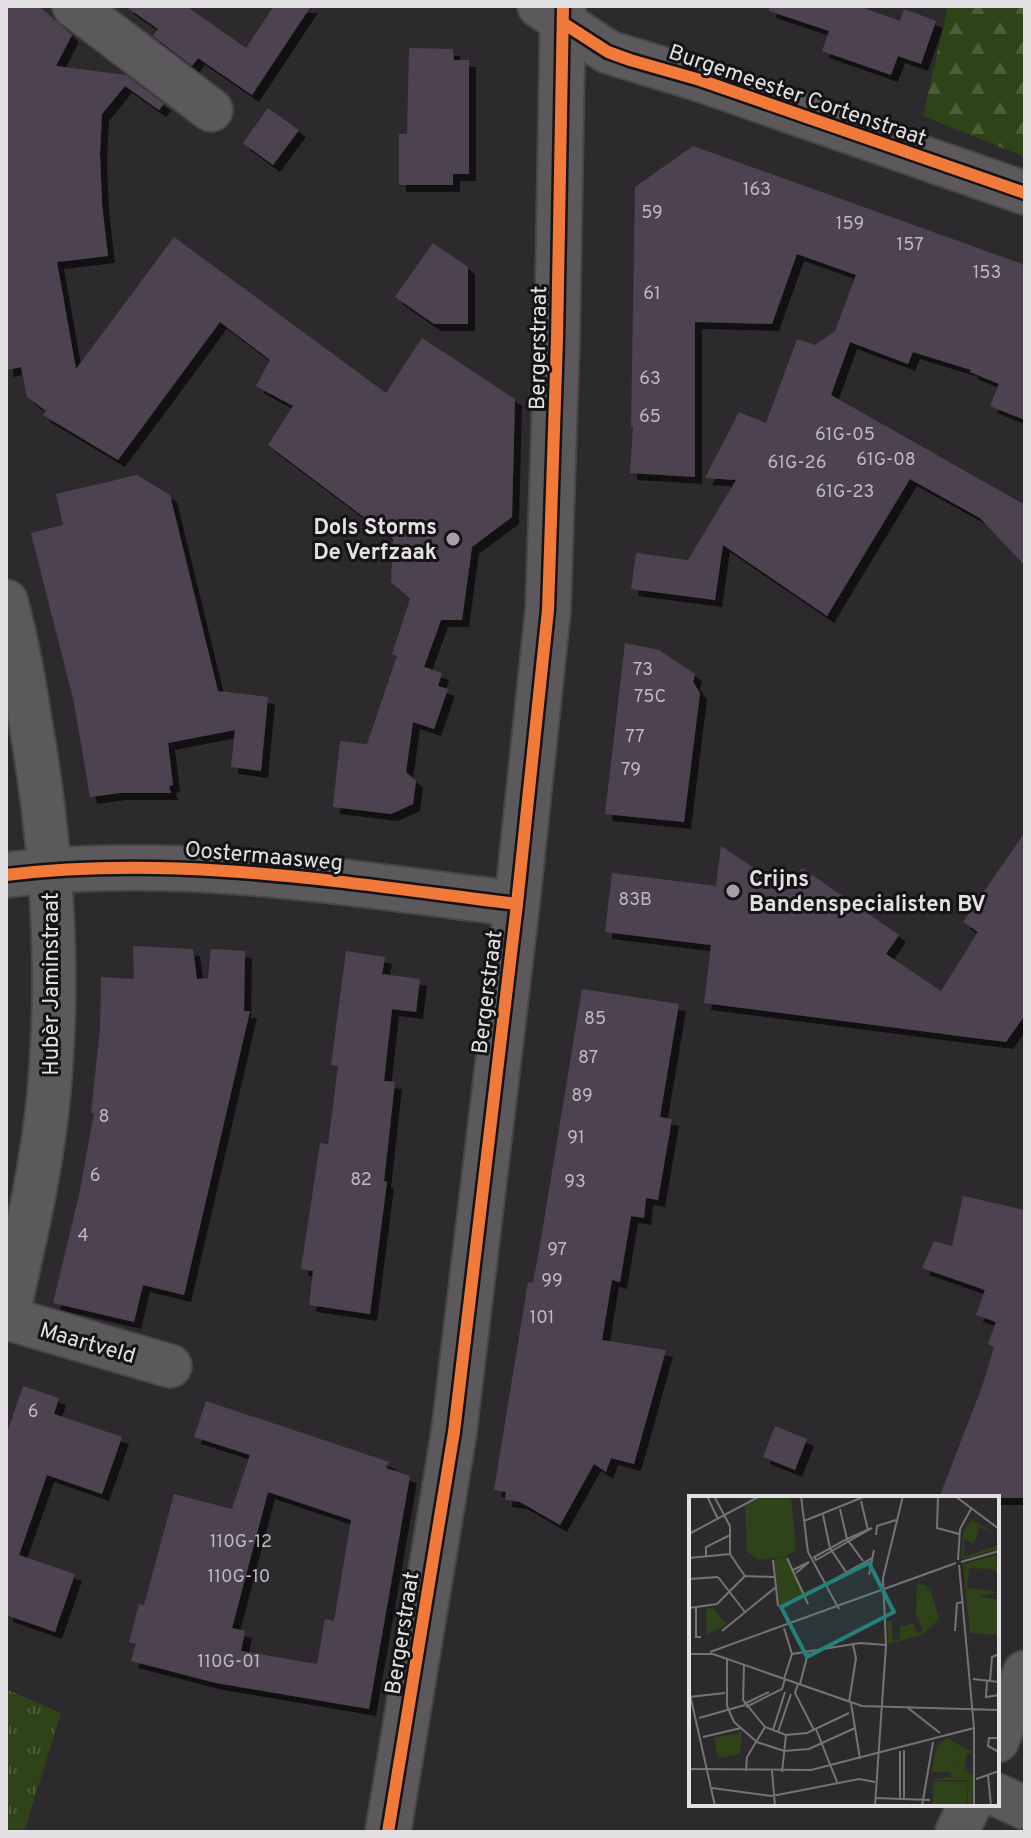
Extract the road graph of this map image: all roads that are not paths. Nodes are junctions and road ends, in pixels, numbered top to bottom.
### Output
1 (74, 6) edge
2 (555, 12) edge
3 (211, 110) dead end
4 (1025, 193) edge
5 (6, 601) edge
6 (50, 869) junction
7 (6, 875) edge
8 (517, 904) junction
9 (7, 1318) edge
10 (170, 1366) dead end
11 (1025, 1672) edge
12 (999, 1736) edge
13 (999, 1796) edge
14 (969, 1806) edge
15 (1025, 1808) edge
16 (388, 1832) edge
17 (957, 1832) edge

1 - 3 street
2 - 4 street, Burgemeester Cortenstraat
2 - 8 street, Bergerstraat
5 - 6 street, Hubèr Jaminstraat
6 - 7 street, Oostermaasweg
6 - 8 street, Oostermaasweg
6 - 9 street, Hubèr Jaminstraat
8 - 16 street, Bergerstraat
9 - 10 street, Maartveld
11 - 12 street
13 - 15 street
14 - 17 street

